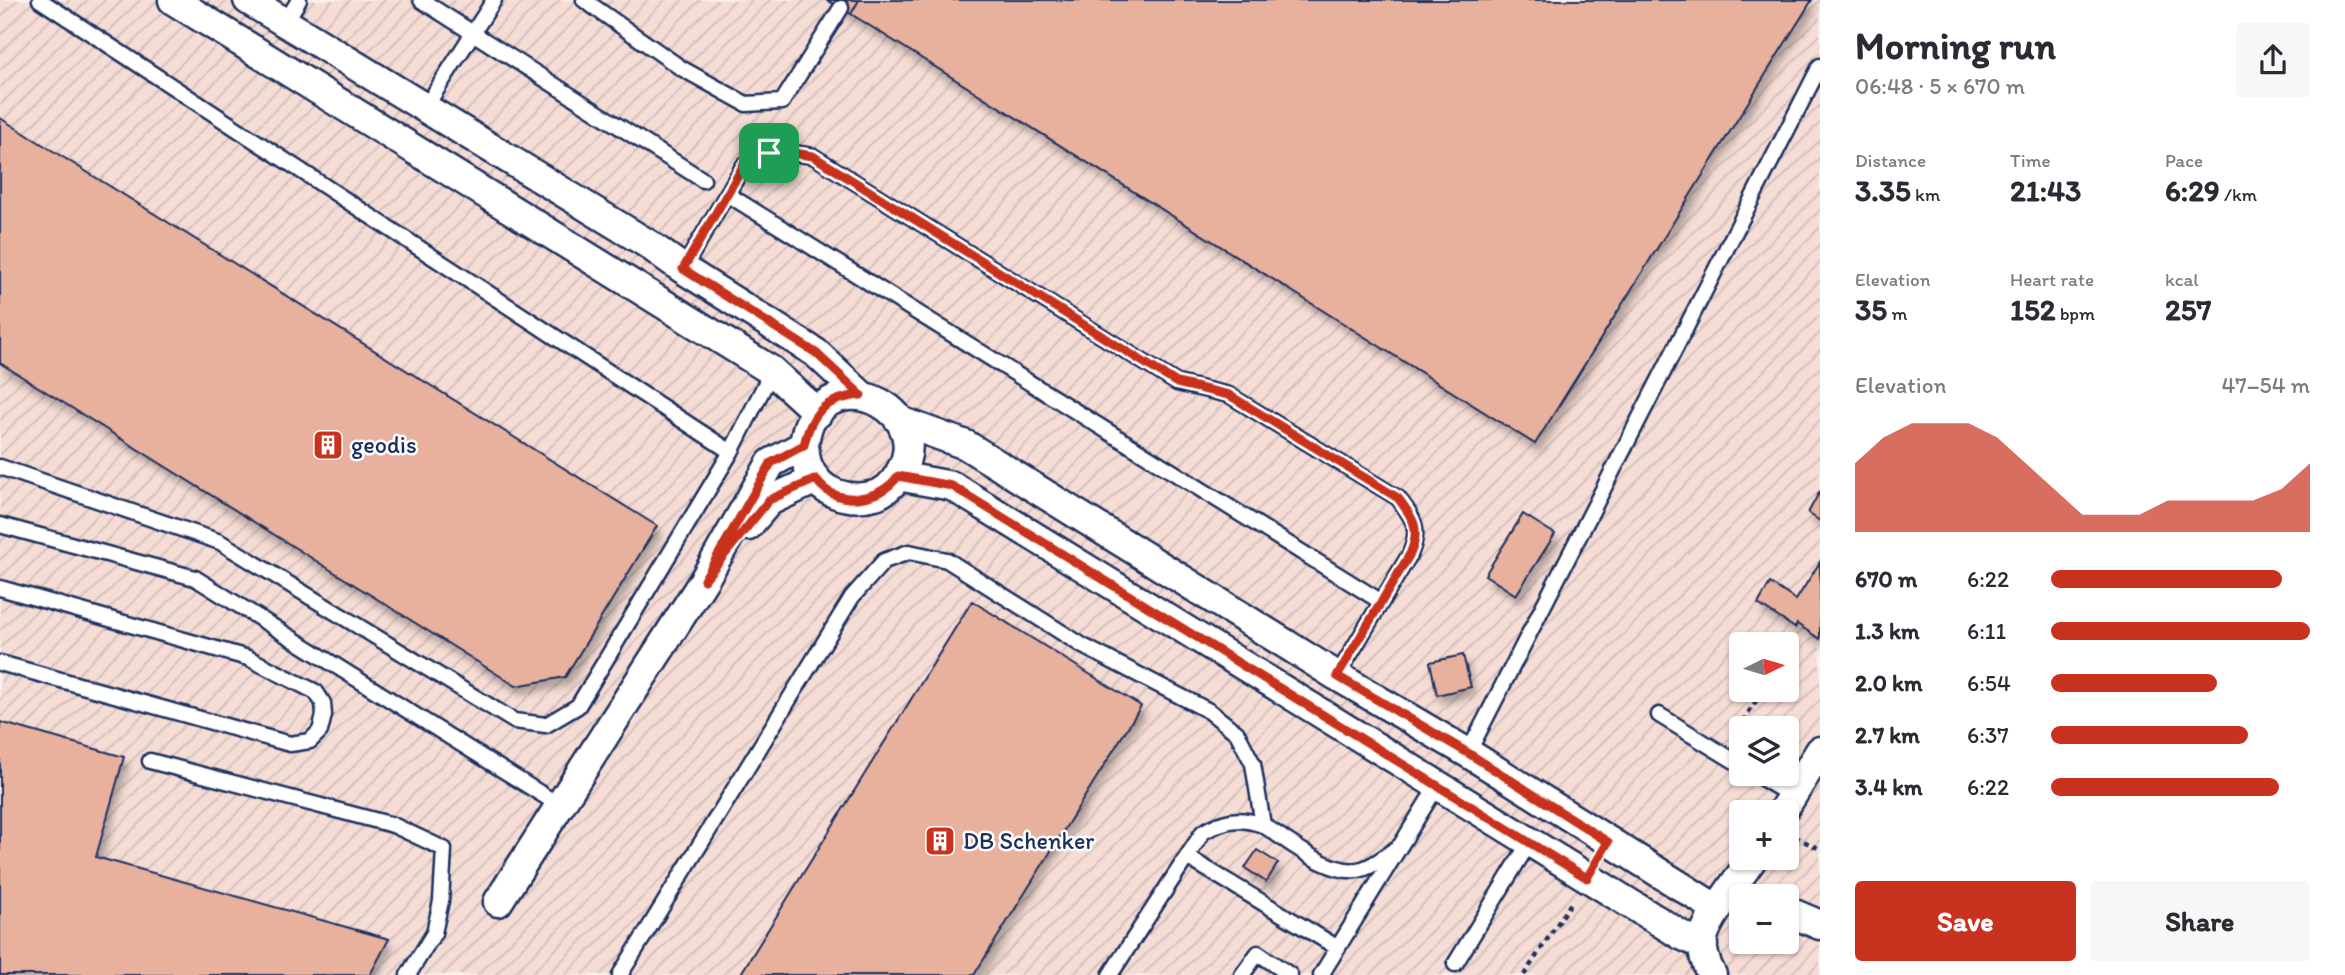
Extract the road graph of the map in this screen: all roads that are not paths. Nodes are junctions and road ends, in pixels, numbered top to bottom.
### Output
1 (40, 0) edge
2 (173, 0) edge
3 (248, 0) edge
4 (421, 0) edge
5 (494, 0) edge
6 (584, 0) edge
7 (841, 8) dead end
8 (292, 12) edge
9 (473, 33) junction
10 (1820, 66) edge
11 (425, 108) junction
12 (702, 180) dead end
13 (727, 194) junction
14 (683, 269) junction
15 (772, 371) junction
16 (861, 395) junction
17 (818, 413) junction
18 (900, 421) junction
19 (804, 445) junction
20 (731, 452) junction
21 (0, 467) edge
22 (898, 476) junction
23 (816, 479) junction
24 (0, 525) edge
25 (704, 580) junction
26 (0, 588) edge
27 (1380, 601) junction
28 (0, 663) edge
29 (1337, 676) junction
30 (1659, 715) dead end
31 (1820, 751) edge
32 (1468, 753) junction
33 (1729, 757) edge
34 (150, 761) dead end
35 (1437, 786) junction
36 (1768, 786) edge
37 (1783, 800) edge
38 (1789, 800) edge
39 (559, 805) junction
40 (1263, 825) junction
41 (1529, 843) junction
42 (1400, 846) junction
43 (1187, 857) junction
44 (1746, 870) edge
45 (498, 902) dead end
46 (1727, 905) edge
47 (1799, 916) edge
48 (1820, 925) edge
49 (1703, 945) junction
50 (1338, 948) junction
51 (1455, 964) dead end
52 (408, 975) edge
53 (620, 975) edge
54 (1110, 975) edge
55 (1242, 975) edge
56 (1290, 975) edge
57 (1321, 975) edge
58 (1712, 975) edge

1 - 20 lane
2 - 15 street
3 - 8 street
4 - 9 lane
5 - 9 lane
6 - 7 lane
8 - 11 street
9 - 11 lane
9 - 12 lane
10 - 32 lane
11 - 14 street
13 - 14 lane
13 - 27 lane
13 - 27 lane
14 - 16 street
15 - 17 street
15 - 20 lane
16 - 17 street
16 - 18 street
17 - 19 street
18 - 22 street
18 - 29 street
19 - 23 street
19 - 25 street
20 - 21 lane
22 - 23 street
22 - 35 street
23 - 25 street
24 - 39 lane
25 - 39 street
26 - 28 lane
27 - 29 lane
29 - 32 street
30 - 33 lane
31 - 38 street
32 - 46 street
34 - 52 lane
35 - 41 street
35 - 42 lane
36 - 37 lane
39 - 45 street
40 - 42 lane
40 - 43 lane
40 - 53 lane
41 - 49 street
41 - 51 lane
42 - 50 lane
43 - 50 lane
43 - 54 lane
44 - 46 street
46 - 49 street
47 - 48 street
49 - 58 street
50 - 57 lane
55 - 56 lane

